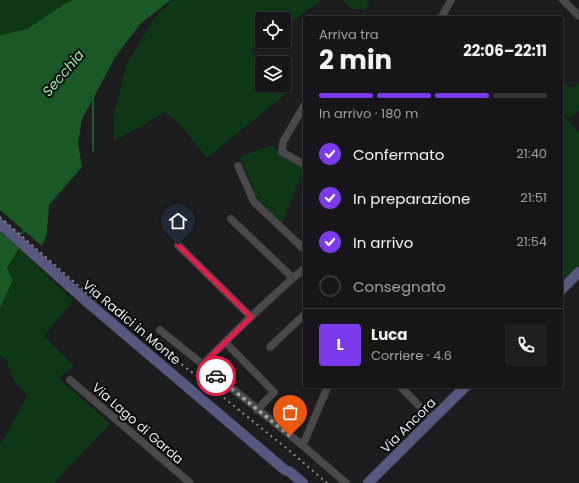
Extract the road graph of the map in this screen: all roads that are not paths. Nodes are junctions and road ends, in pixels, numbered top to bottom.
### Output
1 (451, 0) edge
2 (563, 0) edge
3 (442, 16) edge
4 (579, 16) edge
5 (303, 107) edge
6 (303, 163) edge
7 (238, 166) dead end
8 (231, 219) dead end
9 (0, 224) edge
10 (178, 245) dead end
11 (303, 248) edge
12 (303, 270) edge
13 (579, 272) edge
14 (292, 278) junction
15 (563, 288) edge
16 (303, 316) edge
17 (251, 317) junction
18 (160, 330) dead end
19 (225, 342) junction
20 (270, 347) dead end
21 (202, 365) junction
22 (70, 380) dead end
23 (327, 388) edge
24 (402, 388) edge
25 (464, 388) edge
26 (257, 410) junction
27 (432, 419) junction
28 (301, 444) junction
29 (285, 470) junction
30 (190, 483) edge
31 (294, 483) edge
32 (303, 483) edge
33 (340, 483) edge
34 (346, 483) edge
35 (368, 483) edge

1 - 3 street
2 - 4 street
5 - 6 street
7 - 11 street
8 - 14 street
9 - 29 street, Via Radici in Monte
10 - 17 street
12 - 14 street
13 - 15 street
14 - 17 street
16 - 20 street
17 - 19 street
18 - 21 street
19 - 21 street
19 - 26 street
21 - 26 street
22 - 30 street, Via Lago di Garda
23 - 28 street
24 - 27 street
25 - 27 street, Via Ancora
26 - 28 street
27 - 35 street, Via Ancora
28 - 33 street
28 - 34 street
29 - 31 street
29 - 32 street, Via Radici in Monte

